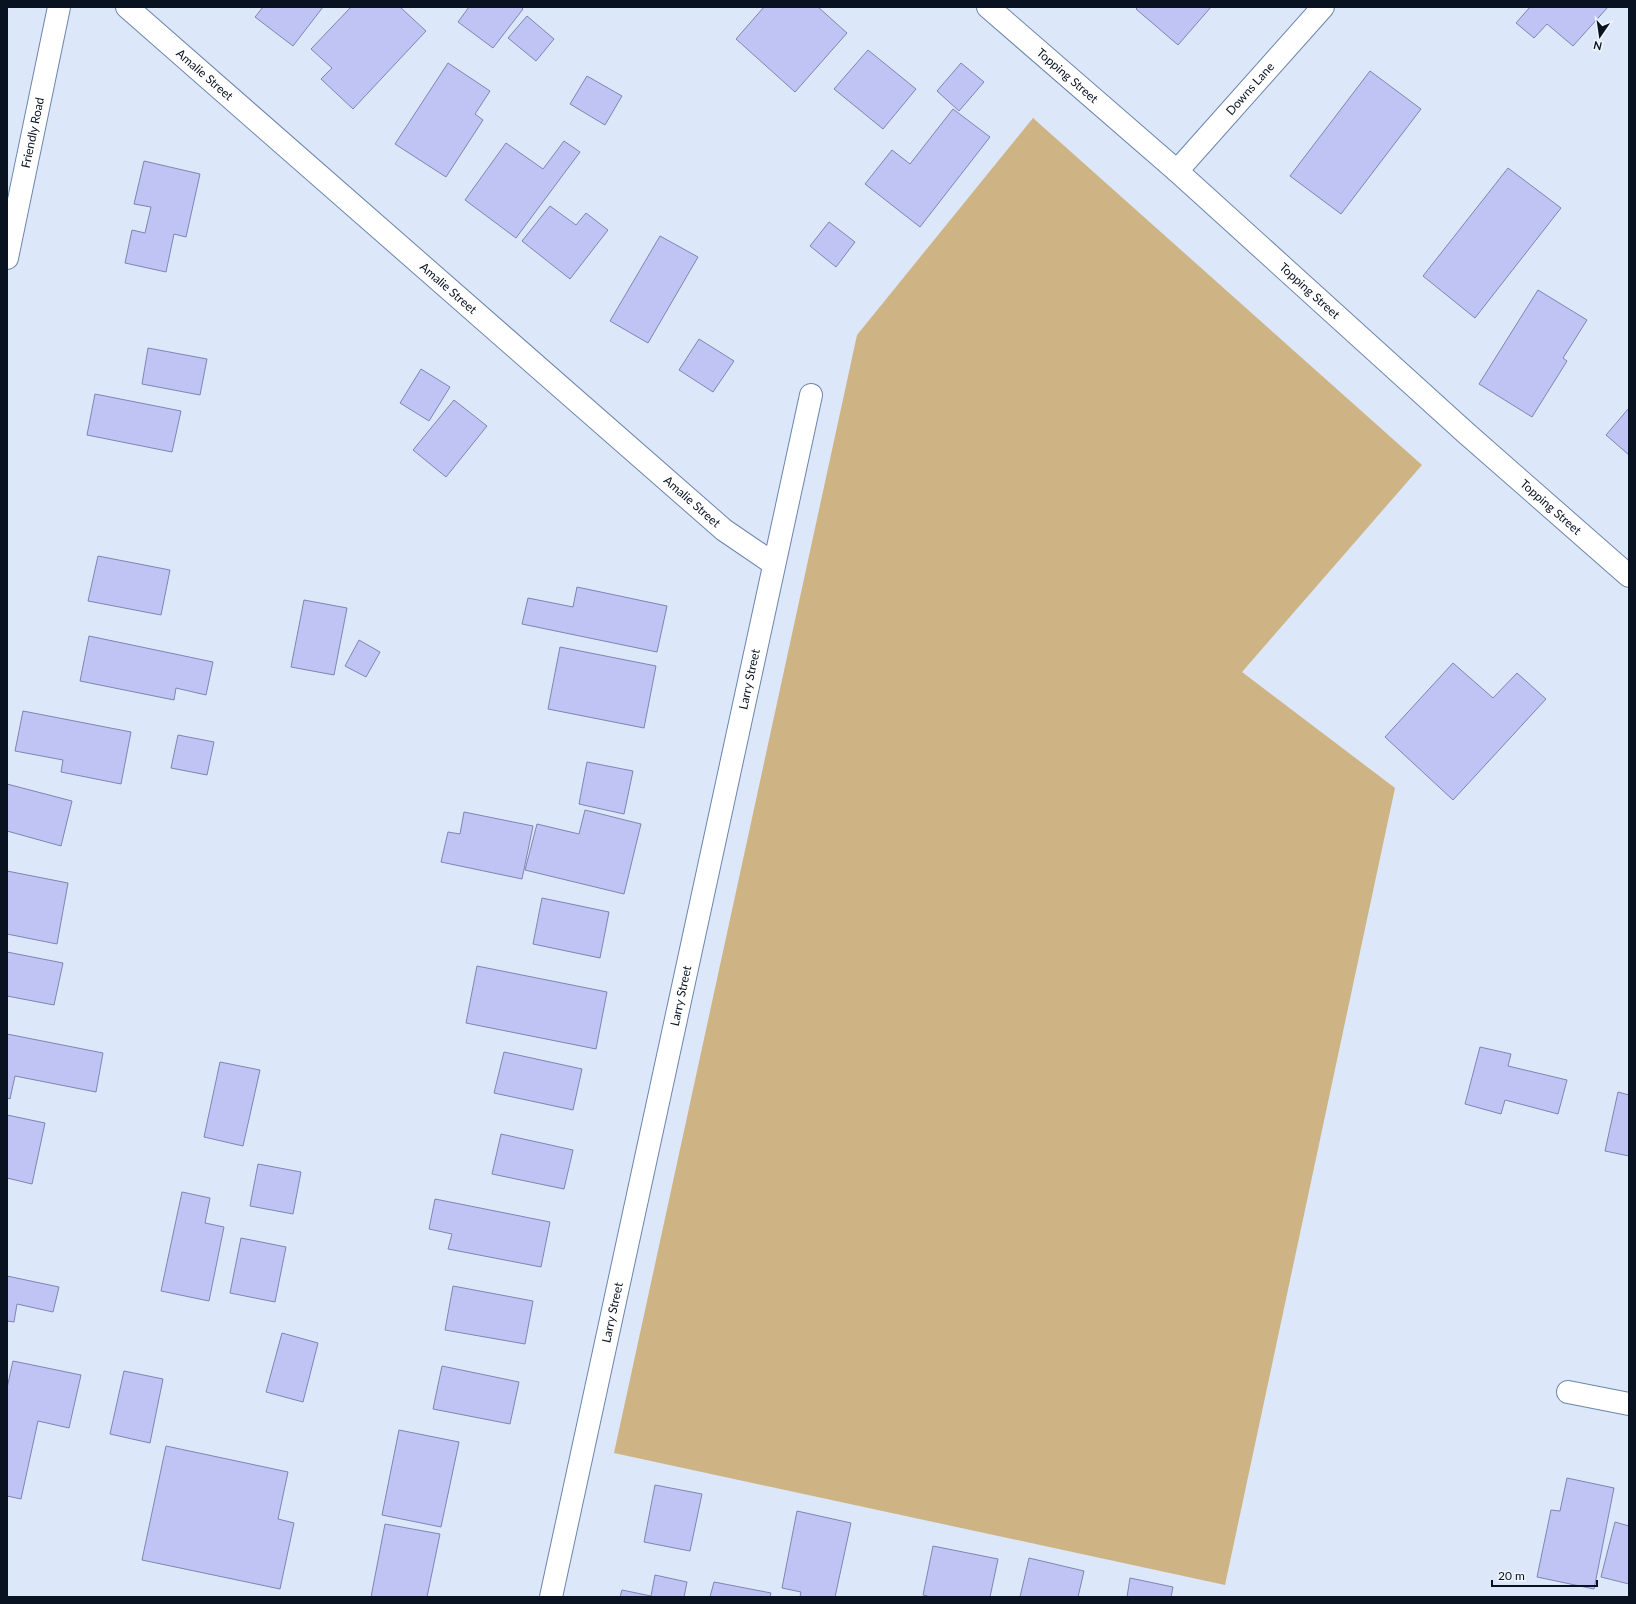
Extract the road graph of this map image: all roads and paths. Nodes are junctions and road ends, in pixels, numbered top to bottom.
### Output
1 (59, 7) edge
2 (127, 7) edge
3 (988, 7) edge
4 (1323, 7) edge
5 (1177, 171) junction
6 (7, 258) edge
7 (811, 395) dead end
8 (774, 564) junction
9 (1629, 576) edge
10 (1568, 1392) dead end
11 (1629, 1404) edge
12 (551, 1597) edge

1 - 6 street, Friendly Road
2 - 8 street, Amalie Street
3 - 5 street, Topping Street
4 - 5 street, Downs Lane
5 - 9 street, Topping Street
7 - 8 street, Larry Street
8 - 12 street, Larry Street
10 - 11 street

